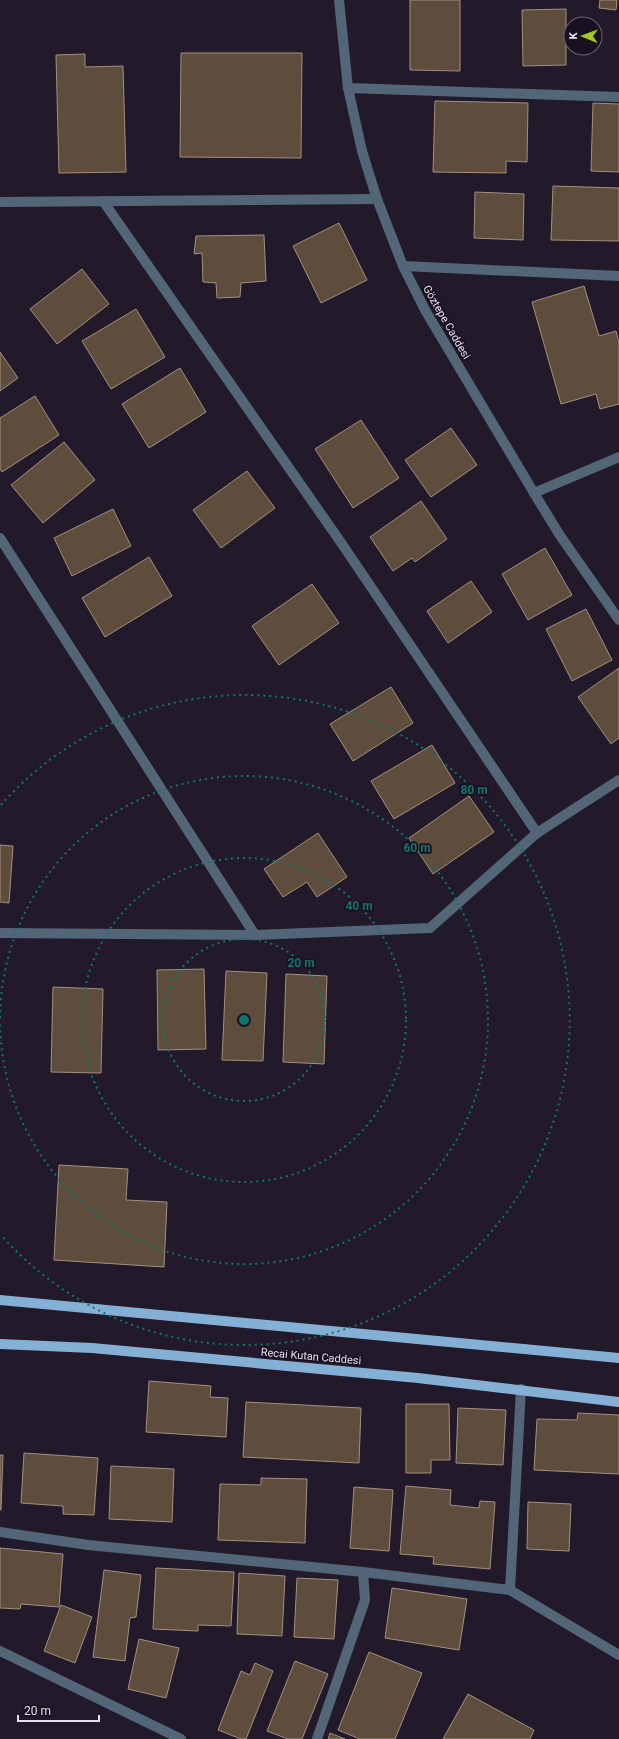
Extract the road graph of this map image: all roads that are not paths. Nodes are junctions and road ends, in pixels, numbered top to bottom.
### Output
1 (339, 0) edge
2 (348, 88) junction
3 (619, 97) edge
4 (376, 199) junction
5 (103, 201) junction
6 (0, 202) edge
7 (403, 266) junction
8 (619, 276) edge
9 (619, 458) edge
10 (534, 493) junction
11 (0, 538) edge
12 (619, 620) edge
13 (619, 780) edge
14 (537, 833) junction
15 (0, 933) edge
16 (256, 935) junction
17 (0, 1300) edge
18 (0, 1344) edge
19 (619, 1358) edge
20 (521, 1389) junction
21 (619, 1402) edge
22 (0, 1532) edge
23 (363, 1572) junction
24 (510, 1590) junction
25 (0, 1652) edge
26 (619, 1655) edge
27 (181, 1739) edge
28 (317, 1739) edge

1 - 2 street, Göztepe Caddesi
2 - 3 street
2 - 4 street, Göztepe Caddesi
4 - 5 street
4 - 7 street, Göztepe Caddesi
5 - 6 street
5 - 14 street
7 - 8 street
7 - 10 street, Göztepe Caddesi
9 - 10 street
10 - 12 street, Göztepe Caddesi
11 - 16 street
13 - 14 street
14 - 16 street
15 - 16 street
17 - 19 main road
18 - 20 main road, Recai Kutan Caddesi
20 - 21 main road, Recai Kutan Caddesi
20 - 24 street
22 - 23 street
23 - 24 street
23 - 28 street
24 - 26 street
25 - 27 street

